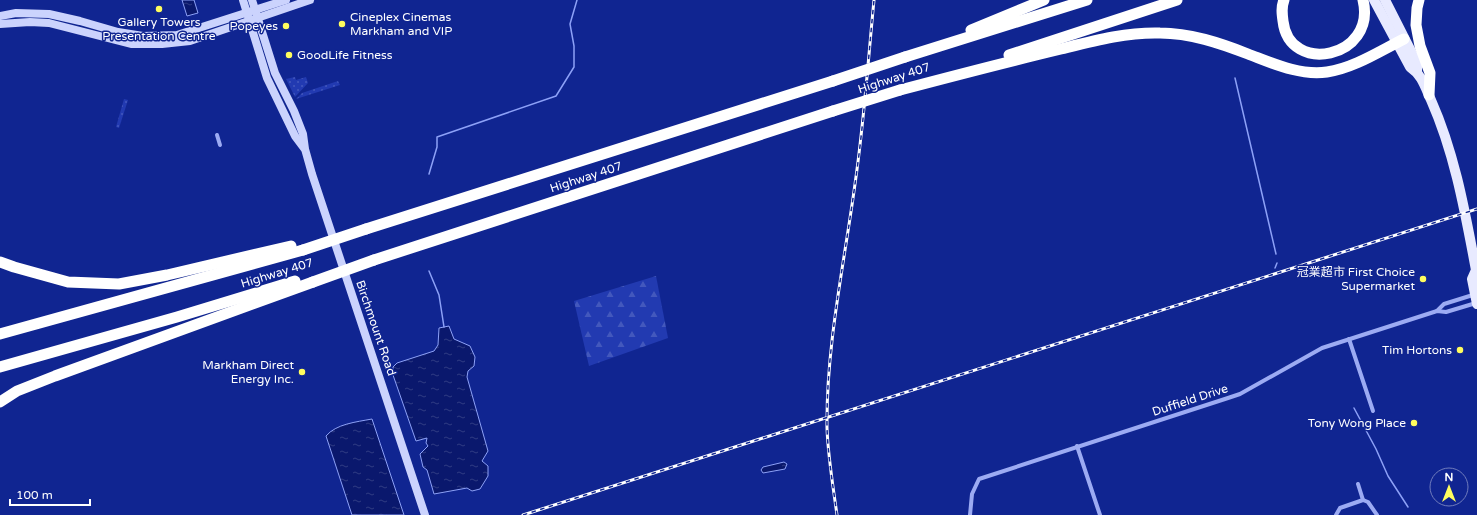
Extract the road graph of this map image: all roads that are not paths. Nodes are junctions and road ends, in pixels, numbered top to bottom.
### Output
1 (243, 0) edge
2 (252, 0) edge
3 (286, 0) edge
4 (310, 0) edge
5 (1044, 0) edge
6 (1088, 0) edge
7 (1177, 0) edge
8 (1284, 0) edge
9 (1363, 0) edge
10 (1374, 0) edge
11 (1385, 0) edge
12 (1419, 0) edge
13 (257, 14) junction
14 (0, 16) edge
15 (248, 17) junction
16 (0, 24) edge
17 (1401, 41) junction
18 (905, 57) junction
19 (900, 90) junction
20 (1429, 95) junction
21 (217, 135) dead end
22 (220, 145) dead end
23 (305, 149) junction
24 (302, 246) junction
25 (0, 262) edge
26 (1476, 271) edge
27 (312, 279) junction
28 (1477, 300) edge
29 (1437, 311) junction
30 (0, 334) edge
31 (1349, 339) junction
32 (0, 367) edge
33 (0, 402) edge
34 (1373, 411) dead end
35 (1077, 446) junction
36 (1358, 484) dead end
37 (1364, 500) junction
38 (425, 515) edge
39 (970, 515) edge
40 (1100, 515) edge
41 (1336, 515) edge
42 (1377, 515) edge

1 - 15 main road, Birchmount Road
2 - 13 main road, Birchmount Road
3 - 13 main road
4 - 13 main road
5 - 18 highway
6 - 18 highway, Highway 407
7 - 19 highway, Highway 407
8 - 9 highway
10 - 17 main road
11 - 17 main road
12 - 20 highway
13 - 15 main road
13 - 23 main road, Birchmount Road
14 - 15 main road
15 - 16 main road
15 - 23 main road, Birchmount Road
17 - 19 highway
17 - 20 main road
18 - 24 highway, Highway 407, bridge
19 - 27 highway, Highway 407, bridge
20 - 26 main road
21 - 22 street
23 - 38 main road, Birchmount Road
24 - 25 highway
24 - 30 highway, Highway 407
26 - 28 main road
27 - 32 highway, Highway 407
27 - 33 highway
28 - 29 street, Duffield Drive
28 - 29 street, Duffield Drive
29 - 31 street, Duffield Drive
31 - 34 street
31 - 35 street, Duffield Drive
35 - 39 street, Duffield Drive
35 - 40 street
36 - 37 street
37 - 41 street
37 - 42 street

